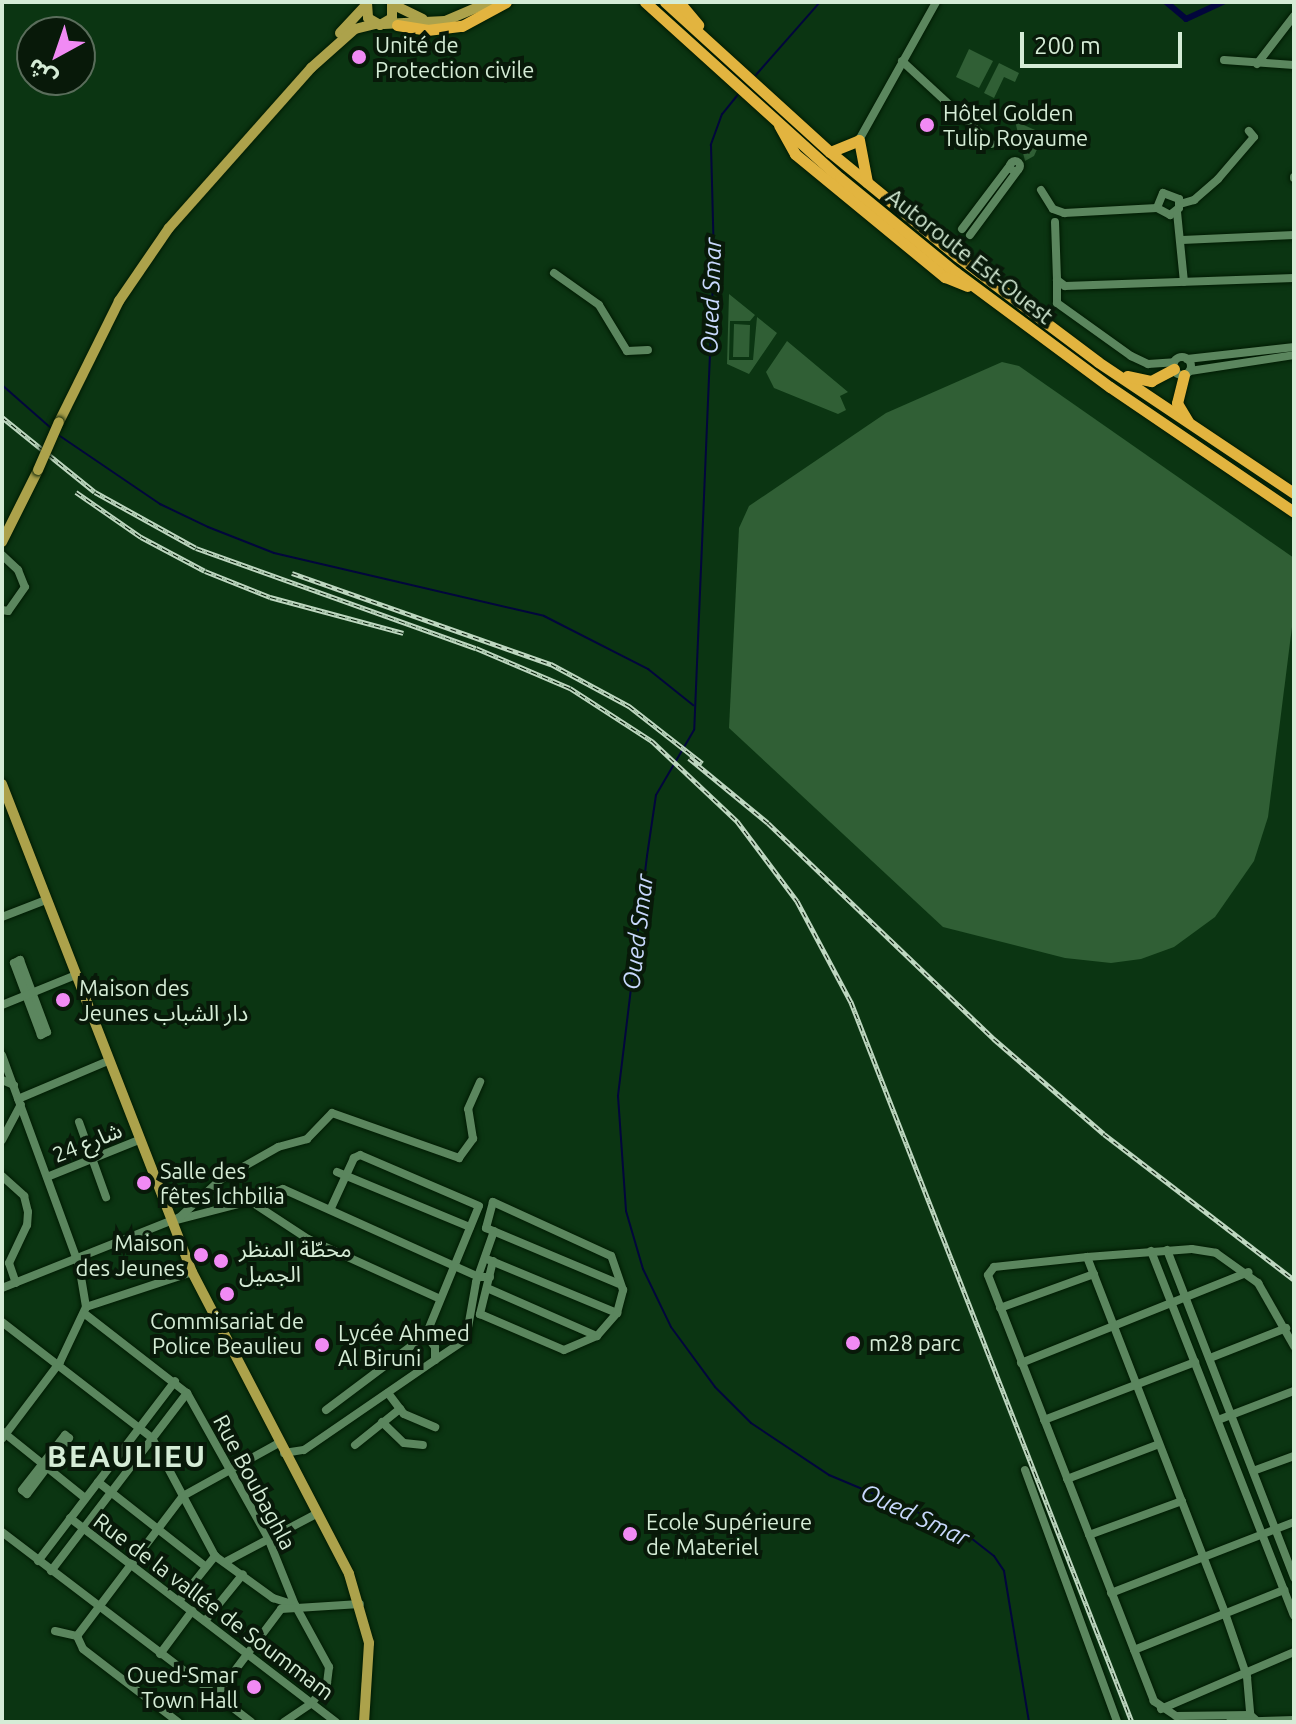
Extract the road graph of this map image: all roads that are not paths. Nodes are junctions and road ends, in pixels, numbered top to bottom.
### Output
1 (490, 2) edge
2 (506, 2) edge
3 (665, 2) edge
4 (679, 2) edge
5 (936, 2) edge
6 (367, 4) edge
7 (393, 4) edge
8 (647, 4) edge
9 (1294, 16) edge
10 (445, 21) junction
11 (385, 24) junction
12 (710, 46) junction
13 (1224, 60) dead end
14 (902, 61) junction
15 (1257, 64) junction
16 (1294, 65) edge
17 (311, 68) junction
18 (1249, 131) dead end
19 (859, 140) junction
20 (992, 144) dead end
21 (830, 152) junction
22 (1015, 167) dead end
23 (867, 183) junction
24 (1041, 190) dead end
25 (1157, 208) junction
26 (1178, 208) junction
27 (1055, 222) dead end
28 (966, 232) dead end
29 (1294, 235) edge
30 (1182, 240) junction
31 (554, 273) dead end
32 (1294, 278) edge
33 (1057, 280) junction
34 (1184, 282) junction
35 (1294, 347) edge
36 (648, 350) dead end
37 (1294, 355) edge
38 (1187, 359) junction
39 (1098, 362) junction
40 (1180, 369) junction
41 (1217, 443) junction
42 (1294, 493) edge
43 (1294, 512) edge
44 (2, 542) edge
45 (2, 555) edge
46 (2, 610) edge
47 (2, 784) edge
48 (6, 810) edge
49 (46, 900) junction
50 (2, 917) edge
51 (76, 975) junction
52 (2, 1005) edge
53 (2, 1055) edge
54 (108, 1061) junction
55 (2, 1080) edge
56 (480, 1082) dead end
57 (14, 1085) junction
58 (20, 1102) junction
59 (79, 1122) dead end
60 (2, 1140) edge
61 (139, 1140) junction
62 (92, 1159) junction
63 (337, 1172) dead end
64 (347, 1175) junction
65 (2, 1176) edge
66 (47, 1177) junction
67 (106, 1197) dead end
68 (250, 1201) junction
69 (331, 1208) junction
70 (172, 1221) junction
71 (470, 1227) junction
72 (494, 1231) junction
73 (1167, 1250) junction
74 (1151, 1251) junction
75 (76, 1257) junction
76 (1087, 1257) junction
77 (489, 1260) junction
78 (455, 1264) junction
79 (192, 1272) junction
80 (1248, 1272) junction
81 (1094, 1274) junction
82 (479, 1277) junction
83 (490, 1277) junction
84 (16, 1283) junction
85 (619, 1284) junction
86 (2, 1288) edge
87 (487, 1288) junction
88 (1186, 1298) junction
89 (440, 1299) junction
90 (1172, 1304) junction
91 (1000, 1308) junction
92 (85, 1311) junction
93 (617, 1313) junction
94 (2, 1322) edge
95 (1114, 1327) junction
96 (1286, 1328) junction
97 (426, 1335) junction
98 (597, 1336) junction
99 (1294, 1346) edge
100 (1210, 1358) junction
101 (435, 1360) junction
102 (60, 1362) junction
103 (1195, 1362) junction
104 (1021, 1363) junction
105 (175, 1381) junction
106 (1136, 1385) junction
107 (1293, 1392) edge
108 (187, 1393) junction
109 (388, 1393) junction
110 (400, 1409) junction
111 (326, 1410) dead end
112 (1232, 1415) junction
113 (1044, 1420) junction
114 (1218, 1420) junction
115 (382, 1422) junction
116 (140, 1427) junction
117 (435, 1427) dead end
118 (3, 1435) edge
119 (152, 1438) junction
120 (1159, 1444) junction
121 (355, 1445) dead end
122 (423, 1445) dead end
123 (281, 1448) junction
124 (1294, 1456) edge
125 (228, 1470) junction
126 (1025, 1470) dead end
127 (1253, 1471) junction
128 (1067, 1479) junction
129 (98, 1482) junction
130 (111, 1492) junction
131 (183, 1496) junction
132 (85, 1498) junction
133 (1182, 1501) junction
134 (316, 1514) junction
135 (70, 1518) junction
136 (1294, 1522) edge
137 (83, 1528) junction
138 (158, 1529) junction
139 (1275, 1530) junction
140 (2, 1532) edge
141 (1089, 1535) junction
142 (1263, 1535) junction
143 (268, 1538) junction
144 (215, 1556) junction
145 (1205, 1558) junction
146 (38, 1561) junction
147 (227, 1561) junction
148 (131, 1564) junction
149 (206, 1567) junction
150 (51, 1571) junction
151 (243, 1574) junction
152 (1294, 1578) edge
153 (1284, 1590) junction
154 (1111, 1593) junction
155 (179, 1601) junction
156 (360, 1604) junction
157 (295, 1605) junction
158 (98, 1608) junction
159 (192, 1611) junction
160 (1225, 1613) junction
161 (1294, 1615) edge
162 (205, 1621) junction
163 (55, 1631) dead end
164 (77, 1636) junction
165 (1134, 1650) junction
166 (1294, 1652) edge
167 (160, 1654) junction
168 (248, 1654) junction
169 (1246, 1672) junction
170 (215, 1697) junction
171 (312, 1703) junction
172 (1161, 1709) junction
173 (1250, 1719) edge
174 (1181, 1720) edge
175 (1294, 1720) edge
176 (178, 1722) edge
177 (251, 1722) edge
178 (284, 1722) edge
179 (336, 1722) edge
180 (364, 1722) edge
181 (1117, 1722) edge
182 (1230, 1722) edge

1 - 10 main road
2 - 11 highway
3 - 12 highway, Autoroute Est-Ouest
4 - 12 highway
5 - 14 street
6 - 11 main road
6 - 17 main road
7 - 10 main road
7 - 11 main road
8 - 43 highway, Autoroute Est-Ouest
9 - 15 street
10 - 11 main road
11 - 17 main road
12 - 21 highway, Autoroute Est-Ouest
13 - 15 street
14 - 19 street
14 - 20 street
15 - 16 street
17 - 44 main road, bridge
18 - 26 street
19 - 21 highway
19 - 23 highway
21 - 23 highway, Autoroute Est-Ouest
22 - 28 street
23 - 39 highway, Autoroute Est-Ouest
24 - 25 street
25 - 26 street
25 - 26 street
26 - 30 street
27 - 33 street
29 - 30 street
30 - 34 street
31 - 36 street
32 - 34 street
33 - 34 street
33 - 40 street
35 - 38 street
37 - 40 street
38 - 40 street
38 - 40 street
39 - 40 highway
39 - 41 highway, Autoroute Est-Ouest
40 - 41 highway
41 - 42 highway, Autoroute Est-Ouest
45 - 46 street
47 - 48 main road
48 - 49 main road
49 - 50 street
49 - 51 main road
51 - 52 street
51 - 54 main road
53 - 57 street
54 - 58 street
54 - 61 main road
55 - 57 street
56 - 70 street
57 - 58 street
58 - 60 street
58 - 66 street
59 - 62 street
61 - 62 street, شارع 24
61 - 70 main road
62 - 66 street, شارع 24
62 - 67 street
63 - 64 street
64 - 69 street
64 - 71 street
64 - 71 street
65 - 84 street
66 - 75 street
68 - 69 street
68 - 70 street
68 - 89 street
69 - 78 street
70 - 75 street
70 - 79 main road
71 - 78 street
72 - 77 street
72 - 85 street
72 - 85 street
73 - 74 street
73 - 80 street
73 - 88 street
74 - 76 street
74 - 90 street
75 - 84 street
75 - 92 street
76 - 81 street
76 - 91 street
77 - 82 street
77 - 83 street
77 - 93 street
78 - 82 street
78 - 89 street
79 - 92 street
79 - 123 main road
80 - 88 street
80 - 96 street
81 - 91 street
81 - 95 street
82 - 83 street
82 - 101 street
83 - 87 street
84 - 86 street
85 - 93 street
87 - 98 street
87 - 98 street
88 - 90 street
88 - 100 street
89 - 97 street
90 - 95 street
90 - 103 street
91 - 104 street
92 - 102 street
92 - 105 street, Rue Boubaghla
93 - 98 street
94 - 102 street
95 - 104 street
95 - 106 street
96 - 99 street
96 - 100 street
97 - 101 street
97 - 111 street
100 - 112 street
101 - 109 street
102 - 116 street
102 - 118 street
103 - 106 street
103 - 114 street
104 - 113 street
105 - 108 street, Rue Boubaghla
105 - 116 street
106 - 113 street
106 - 120 street
107 - 112 street
108 - 119 street
108 - 125 street, Rue Boubaghla
109 - 110 street
109 - 123 street
110 - 115 street
110 - 117 street
112 - 114 street
112 - 127 street
113 - 128 street
114 - 142 street
115 - 121 street
115 - 122 street
116 - 119 street
116 - 129 street
118 - 132 street
119 - 130 street
119 - 131 street
120 - 128 street
120 - 133 street
123 - 125 street
123 - 134 main road
124 - 127 street
125 - 131 street
125 - 143 street, Rue Boubaghla
126 - 181 street
127 - 139 street
128 - 141 street
129 - 130 street
129 - 132 street
130 - 137 street
130 - 138 street
131 - 138 street
131 - 144 street
132 - 135 street
133 - 141 street
133 - 145 street
134 - 143 street
134 - 156 main road
135 - 137 street, Rue de la vallée de Soummam
135 - 146 street
136 - 139 street
137 - 148 street, Rue de la vallée de Soummam
137 - 150 street
138 - 148 street
138 - 149 street
139 - 142 street
139 - 152 street
140 - 146 street
141 - 154 street
142 - 145 street
142 - 153 street
143 - 147 street
143 - 157 street, Rue Boubaghla
144 - 147 street
144 - 149 street
145 - 154 street
145 - 160 street
146 - 150 street
147 - 151 street
148 - 155 street, Rue de la vallée de Soummam
148 - 158 street
149 - 155 street
150 - 158 street
151 - 157 street
151 - 162 street
153 - 160 street
153 - 161 street
154 - 165 street
155 - 159 street, Rue de la vallée de Soummam
156 - 157 street
156 - 180 main road
157 - 168 street
157 - 171 street, Rue Boubaghla
158 - 164 street
158 - 167 street
159 - 162 street, Rue de la vallée de Soummam
159 - 167 street
160 - 165 street
160 - 169 street
162 - 168 street, Rue de la vallée de Soummam
163 - 164 street
164 - 176 street
165 - 172 street
166 - 169 street
167 - 170 street
168 - 170 street
168 - 171 street, Rue de la vallée de Soummam
169 - 172 street
169 - 173 street
170 - 177 street
171 - 178 street
171 - 179 street, Rue de la vallée de Soummam
172 - 174 street
173 - 174 street
173 - 175 street
173 - 182 street

